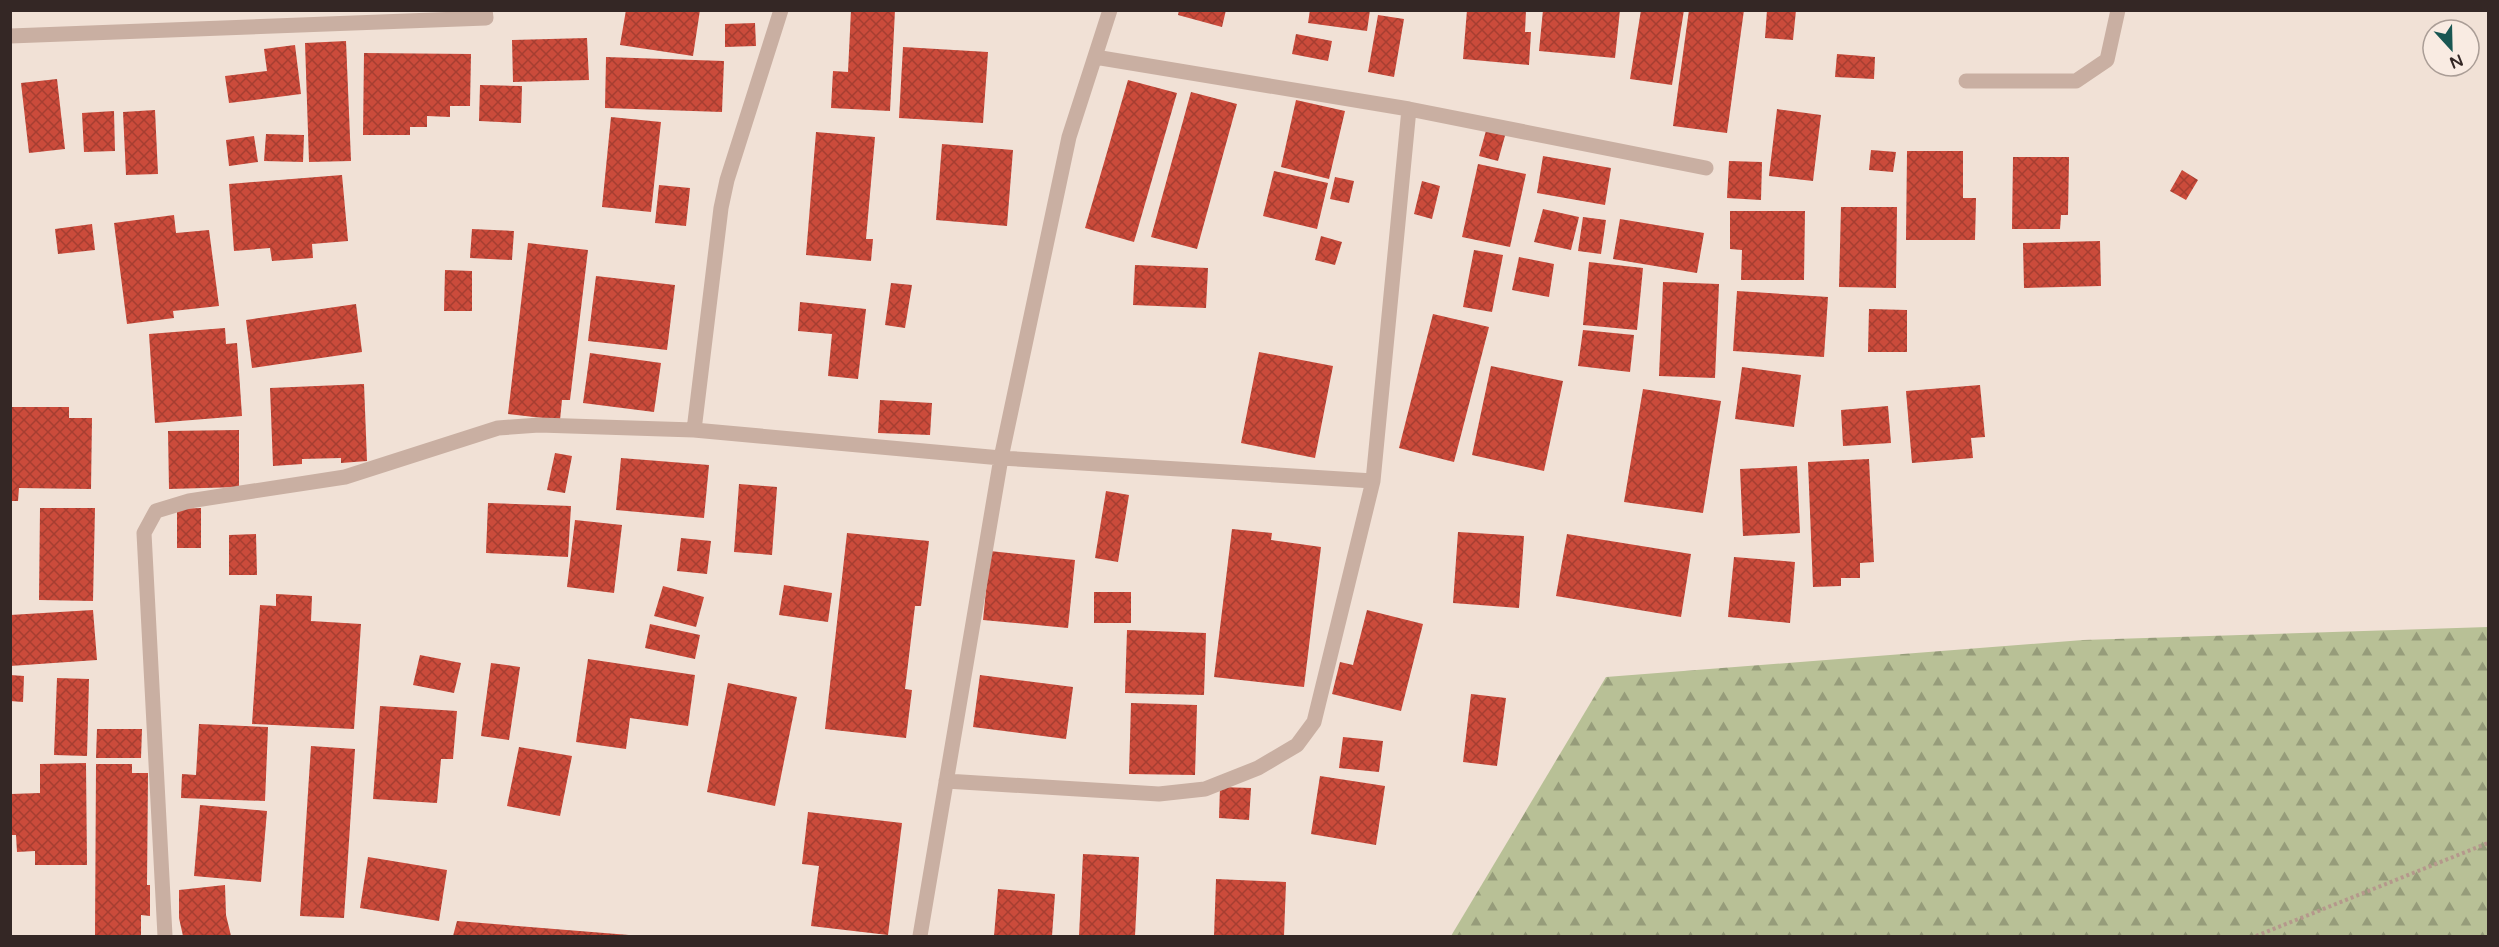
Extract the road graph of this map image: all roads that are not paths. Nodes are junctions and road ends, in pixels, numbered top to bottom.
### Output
1 (485, 10) edge
2 (781, 10) edge
3 (1110, 10) edge
4 (2118, 10) edge
5 (10, 36) edge
6 (1095, 57) junction
7 (1966, 81) dead end
8 (1409, 108) junction
9 (1706, 168) dead end
10 (694, 430) junction
11 (1001, 458) junction
12 (1373, 481) junction
13 (946, 781) junction
14 (165, 936) edge
15 (920, 936) edge

1 - 5 street
2 - 10 street
3 - 6 street
4 - 7 street
6 - 8 street
6 - 11 street
8 - 9 street
8 - 12 street
10 - 11 street
10 - 14 street
11 - 12 street
11 - 13 street
12 - 13 street
13 - 15 street

